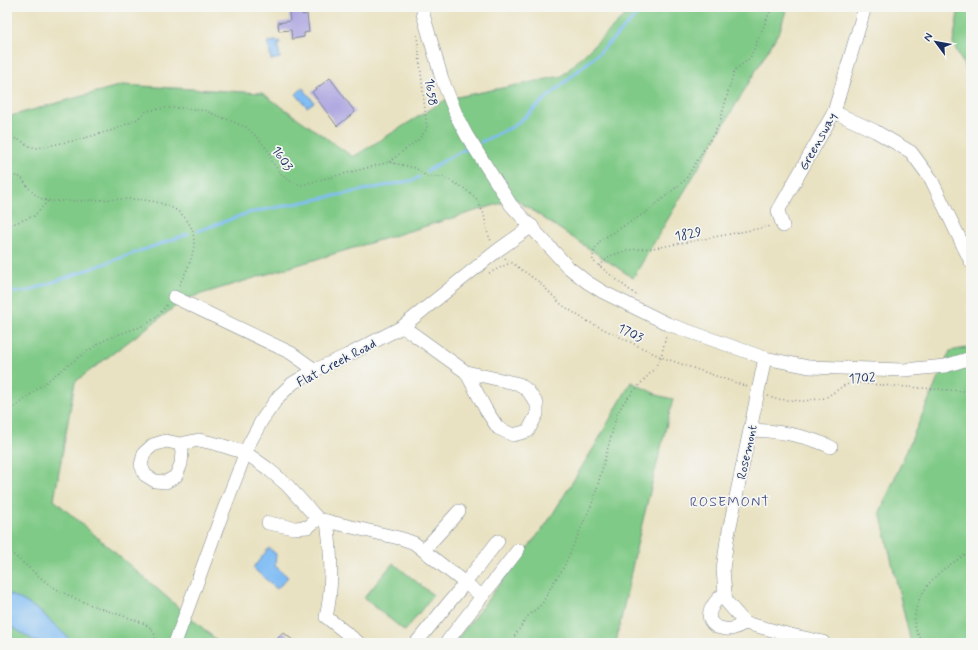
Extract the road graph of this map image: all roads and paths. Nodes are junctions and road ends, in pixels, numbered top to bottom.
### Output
1 (423, 7) edge
2 (772, 7) edge
3 (865, 7) edge
4 (416, 34) dead end
5 (834, 112) junction
6 (7, 138) edge
7 (389, 162) junction
8 (7, 175) edge
9 (48, 201) junction
10 (7, 226) edge
11 (532, 226) junction
12 (783, 226) joint
13 (498, 250) junction
14 (971, 262) edge
15 (510, 263) joint
16 (173, 296) junction
17 (402, 327) junction
18 (661, 357) junction
19 (765, 358) junction
20 (971, 358) edge
21 (315, 370) junction
22 (466, 372) junction
23 (758, 391) junction
24 (971, 391) edge
25 (7, 410) edge
26 (751, 430) junction
27 (180, 444) dead end
28 (832, 447) dead end
29 (246, 453) junction
30 (459, 511) dead end
31 (323, 520) junction
32 (268, 523) dead end
33 (498, 541) dead end
34 (7, 550) edge
35 (424, 550) junction
36 (518, 550) dead end
37 (971, 550) edge
38 (465, 583) junction
39 (725, 593) junction
40 (482, 596) junction
41 (745, 623) junction
42 (823, 642) dead end
43 (154, 643) edge
44 (176, 643) edge
45 (358, 643) edge
46 (416, 643) edge
47 (446, 643) edge
48 (510, 643) edge
49 (927, 643) edge

1 - 11 street
2 - 12 path, 1829
3 - 5 street, Greensway
4 - 7 path, 1658
5 - 12 street, Greensway
5 - 14 street
6 - 7 path, 1603
7 - 13 path, 1603
8 - 9 path
9 - 10 path
9 - 16 path
11 - 13 street, Flat Creek Road
11 - 19 street
13 - 15 path, 1603
13 - 17 street, Flat Creek Road
15 - 18 path, 1703
16 - 21 street
16 - 25 path
17 - 21 street, Flat Creek Road
17 - 22 street
18 - 23 path, 1703
18 - 48 path
19 - 20 street
19 - 23 street, Rosemont
21 - 29 street, Flat Creek Road
22 - 22 street
23 - 24 path, 1702
23 - 26 street, Rosemont
26 - 28 street
26 - 39 street, Rosemont
27 - 29 street
29 - 31 street
29 - 44 street, Flat Creek Road
30 - 35 street
31 - 32 street
31 - 35 street
31 - 45 street
33 - 38 street
34 - 43 path
35 - 38 street
36 - 40 street
37 - 49 path
38 - 40 street
38 - 46 street
39 - 41 street, Rosemont
39 - 41 street
40 - 47 street
41 - 42 street

